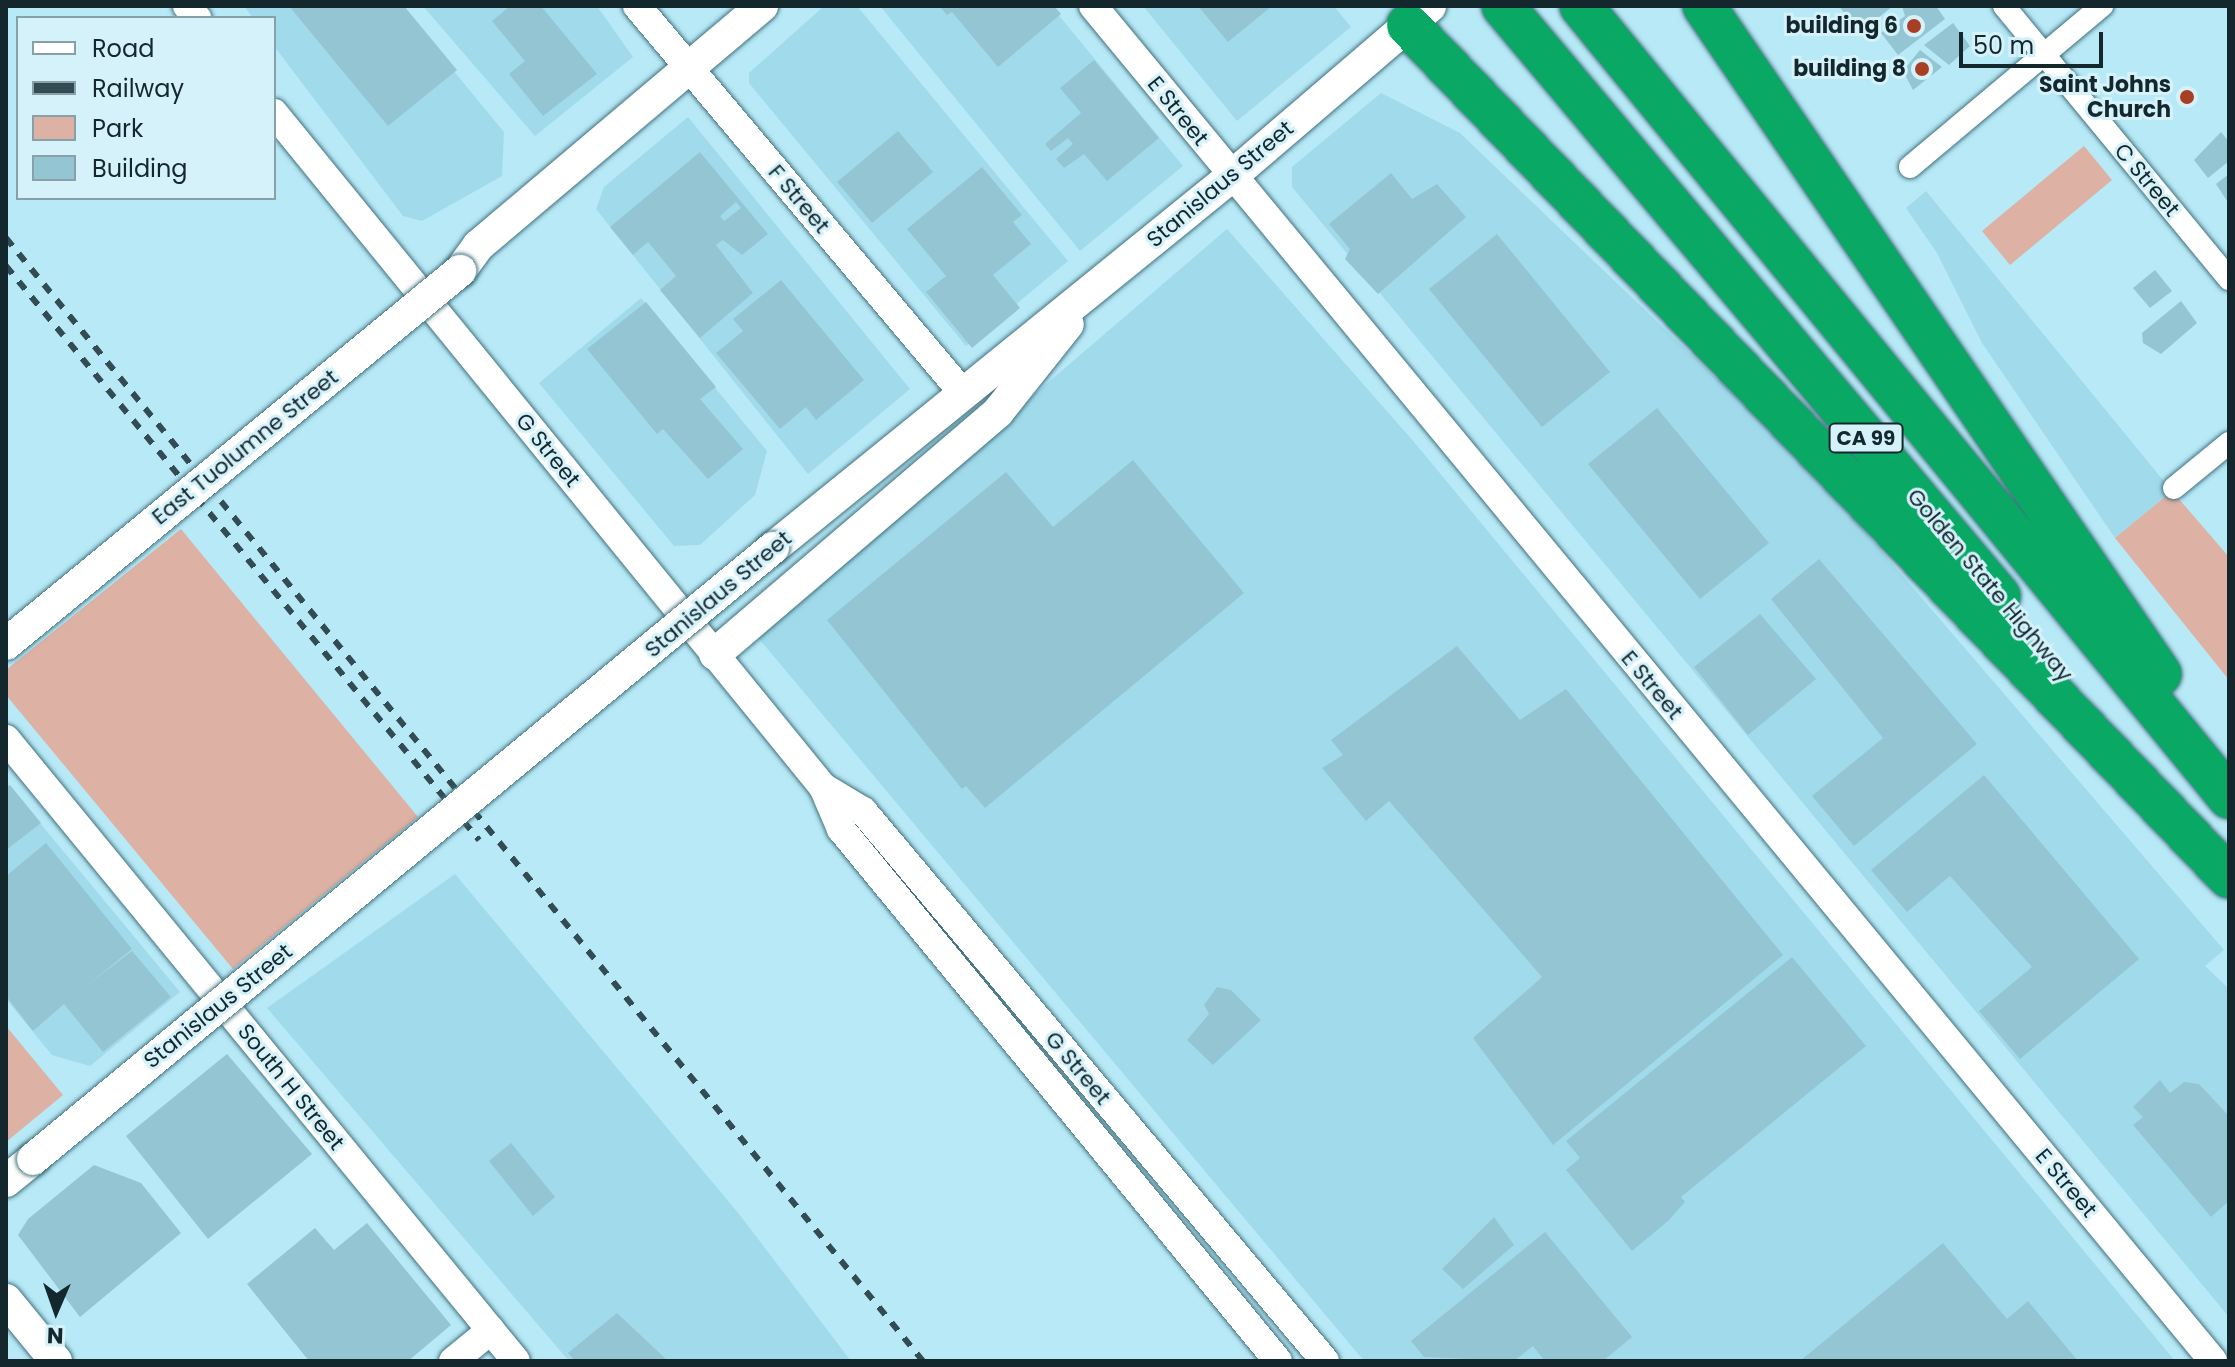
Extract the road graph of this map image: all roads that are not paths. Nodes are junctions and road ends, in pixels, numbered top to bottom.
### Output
1 (637, 6) edge
2 (762, 6) edge
3 (1093, 6) edge
4 (1503, 6) edge
5 (1581, 6) edge
6 (1704, 6) edge
7 (2004, 6) edge
8 (2102, 6) edge
9 (1421, 13) edge
10 (2044, 55) junction
11 (688, 68) junction
12 (276, 115) edge
13 (1910, 167) dead end
14 (1232, 176) junction
15 (463, 258) junction
16 (2229, 279) edge
17 (1099, 285) junction
18 (962, 392) junction
19 (2229, 443) edge
20 (2174, 488) dead end
21 (6, 623) edge
22 (6, 644) edge
23 (715, 654) junction
24 (6, 739) edge
25 (2229, 774) edge
26 (823, 787) junction
27 (2229, 797) edge
28 (2229, 869) edge
29 (2229, 877) edge
30 (6, 1181) edge
31 (6, 1300) edge
32 (491, 1330) junction
33 (56, 1361) edge
34 (453, 1361) edge
35 (516, 1361) edge
36 (1278, 1361) edge
37 (1325, 1361) edge
38 (2213, 1361) edge

1 - 11 street, F Street
2 - 11 main road, East Tuolumne Street
3 - 14 street, E Street
4 - 28 highway, Golden State Highway / CA 99
5 - 27 highway, CA 99
6 - 25 highway
7 - 10 street, C Street
8 - 10 street
9 - 14 main road, Stanislaus Street
9 - 29 highway
10 - 13 street
10 - 16 street, C Street
11 - 15 main road, East Tuolumne Street
11 - 18 street, F Street
12 - 23 street, G Street
14 - 17 main road, Stanislaus Street
14 - 38 street, E Street
15 - 21 main road, East Tuolumne Street
15 - 22 main road, East Tuolumne Street, bridge
17 - 18 main road, Stanislaus Street
17 - 23 main road
18 - 30 main road, Stanislaus Street, bridge
19 - 20 street
23 - 26 street, G Street
24 - 32 street, South H Street
26 - 36 street, G Street
26 - 37 street, G Street
31 - 33 main road
32 - 34 street
32 - 35 street, South H Street

